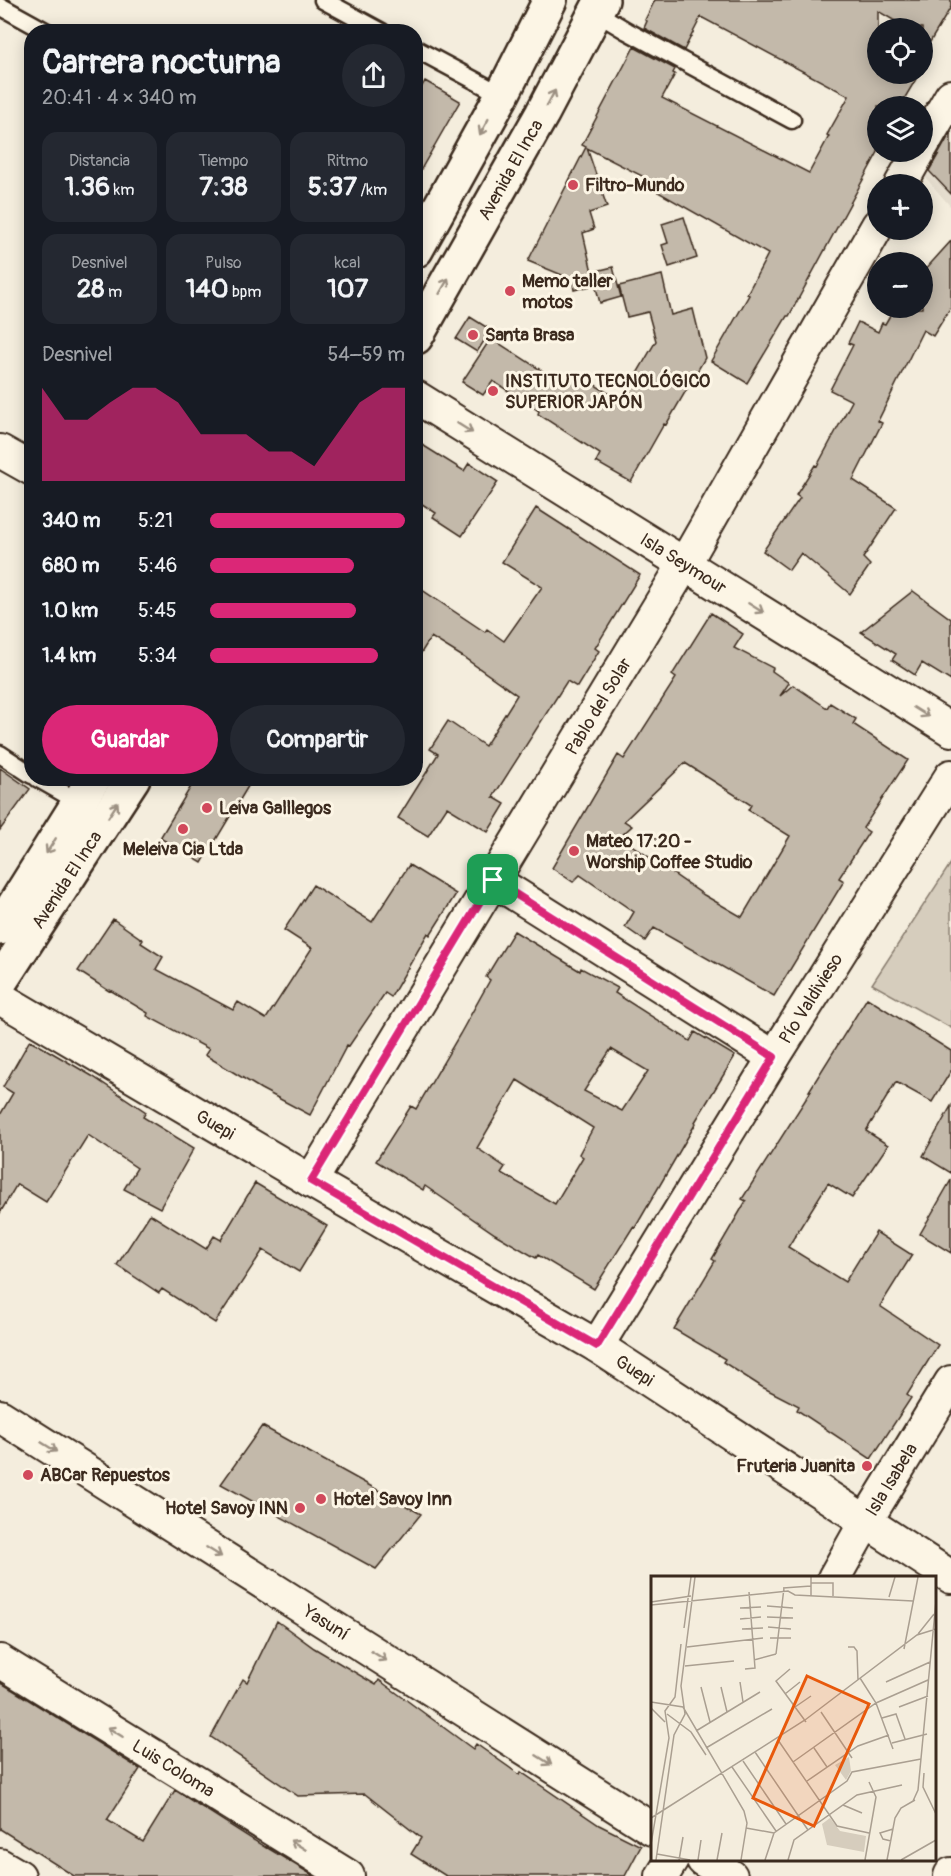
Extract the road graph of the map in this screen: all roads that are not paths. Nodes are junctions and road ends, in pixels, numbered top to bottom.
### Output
1 (323, 0) edge
2 (550, 0) edge
3 (0, 6) edge
4 (599, 6) edge
5 (33, 24) edge
6 (367, 24) edge
7 (423, 53) edge
8 (502, 95) junction
9 (951, 96) edge
10 (792, 120) dead end
11 (933, 127) edge
12 (423, 231) edge
13 (869, 240) edge
14 (423, 325) edge
15 (423, 402) edge
16 (684, 563) junction
17 (951, 730) edge
18 (0, 754) edge
19 (24, 770) edge
20 (951, 776) edge
21 (70, 786) edge
22 (128, 786) edge
23 (86, 790) edge
24 (493, 880) junction
25 (0, 928) edge
26 (0, 982) edge
27 (0, 998) edge
28 (774, 1057) junction
29 (311, 1181) junction
30 (597, 1346) junction
31 (951, 1382) edge
32 (0, 1416) edge
33 (866, 1521) junction
34 (835, 1576) edge
35 (951, 1576) edge
36 (0, 1661) edge
37 (651, 1828) edge
38 (671, 1861) edge
39 (705, 1861) edge
40 (0, 1865) edge
41 (18, 1876) edge
42 (348, 1876) edge
43 (662, 1876) edge
44 (731, 1876) edge

1 - 6 lane
2 - 8 main road
3 - 5 lane
4 - 10 lane
14 -> 4 main road, Avenida El Inca
7 - 8 lane
8 -> 12 main road
9 - 11 street
13 - 16 street, Pablo del Solar
15 -> 16 street, Isla Seymour
16 -> 17 street, Isla Seymour
16 - 24 street, Pablo del Solar
18 - 19 lane
20 - 28 street, Pío Valdivieso
21 - 23 lane
26 -> 22 main road, Avenida El Inca
23 -> 25 main road, Avenida El Inca
24 - 28 street
24 - 29 street, Pablo del Solar
27 - 29 street, Guepi
28 - 30 street, Pío Valdivieso
29 - 30 street, Guepi
30 - 33 street, Guepi
31 - 33 street, Isla Isabela
32 -> 37 street, Yasuní
33 - 34 street, Isla Isabela
33 - 35 street, Guepi
42 -> 36 street, Luis Coloma
38 - 43 street
39 - 44 street
40 - 41 street

